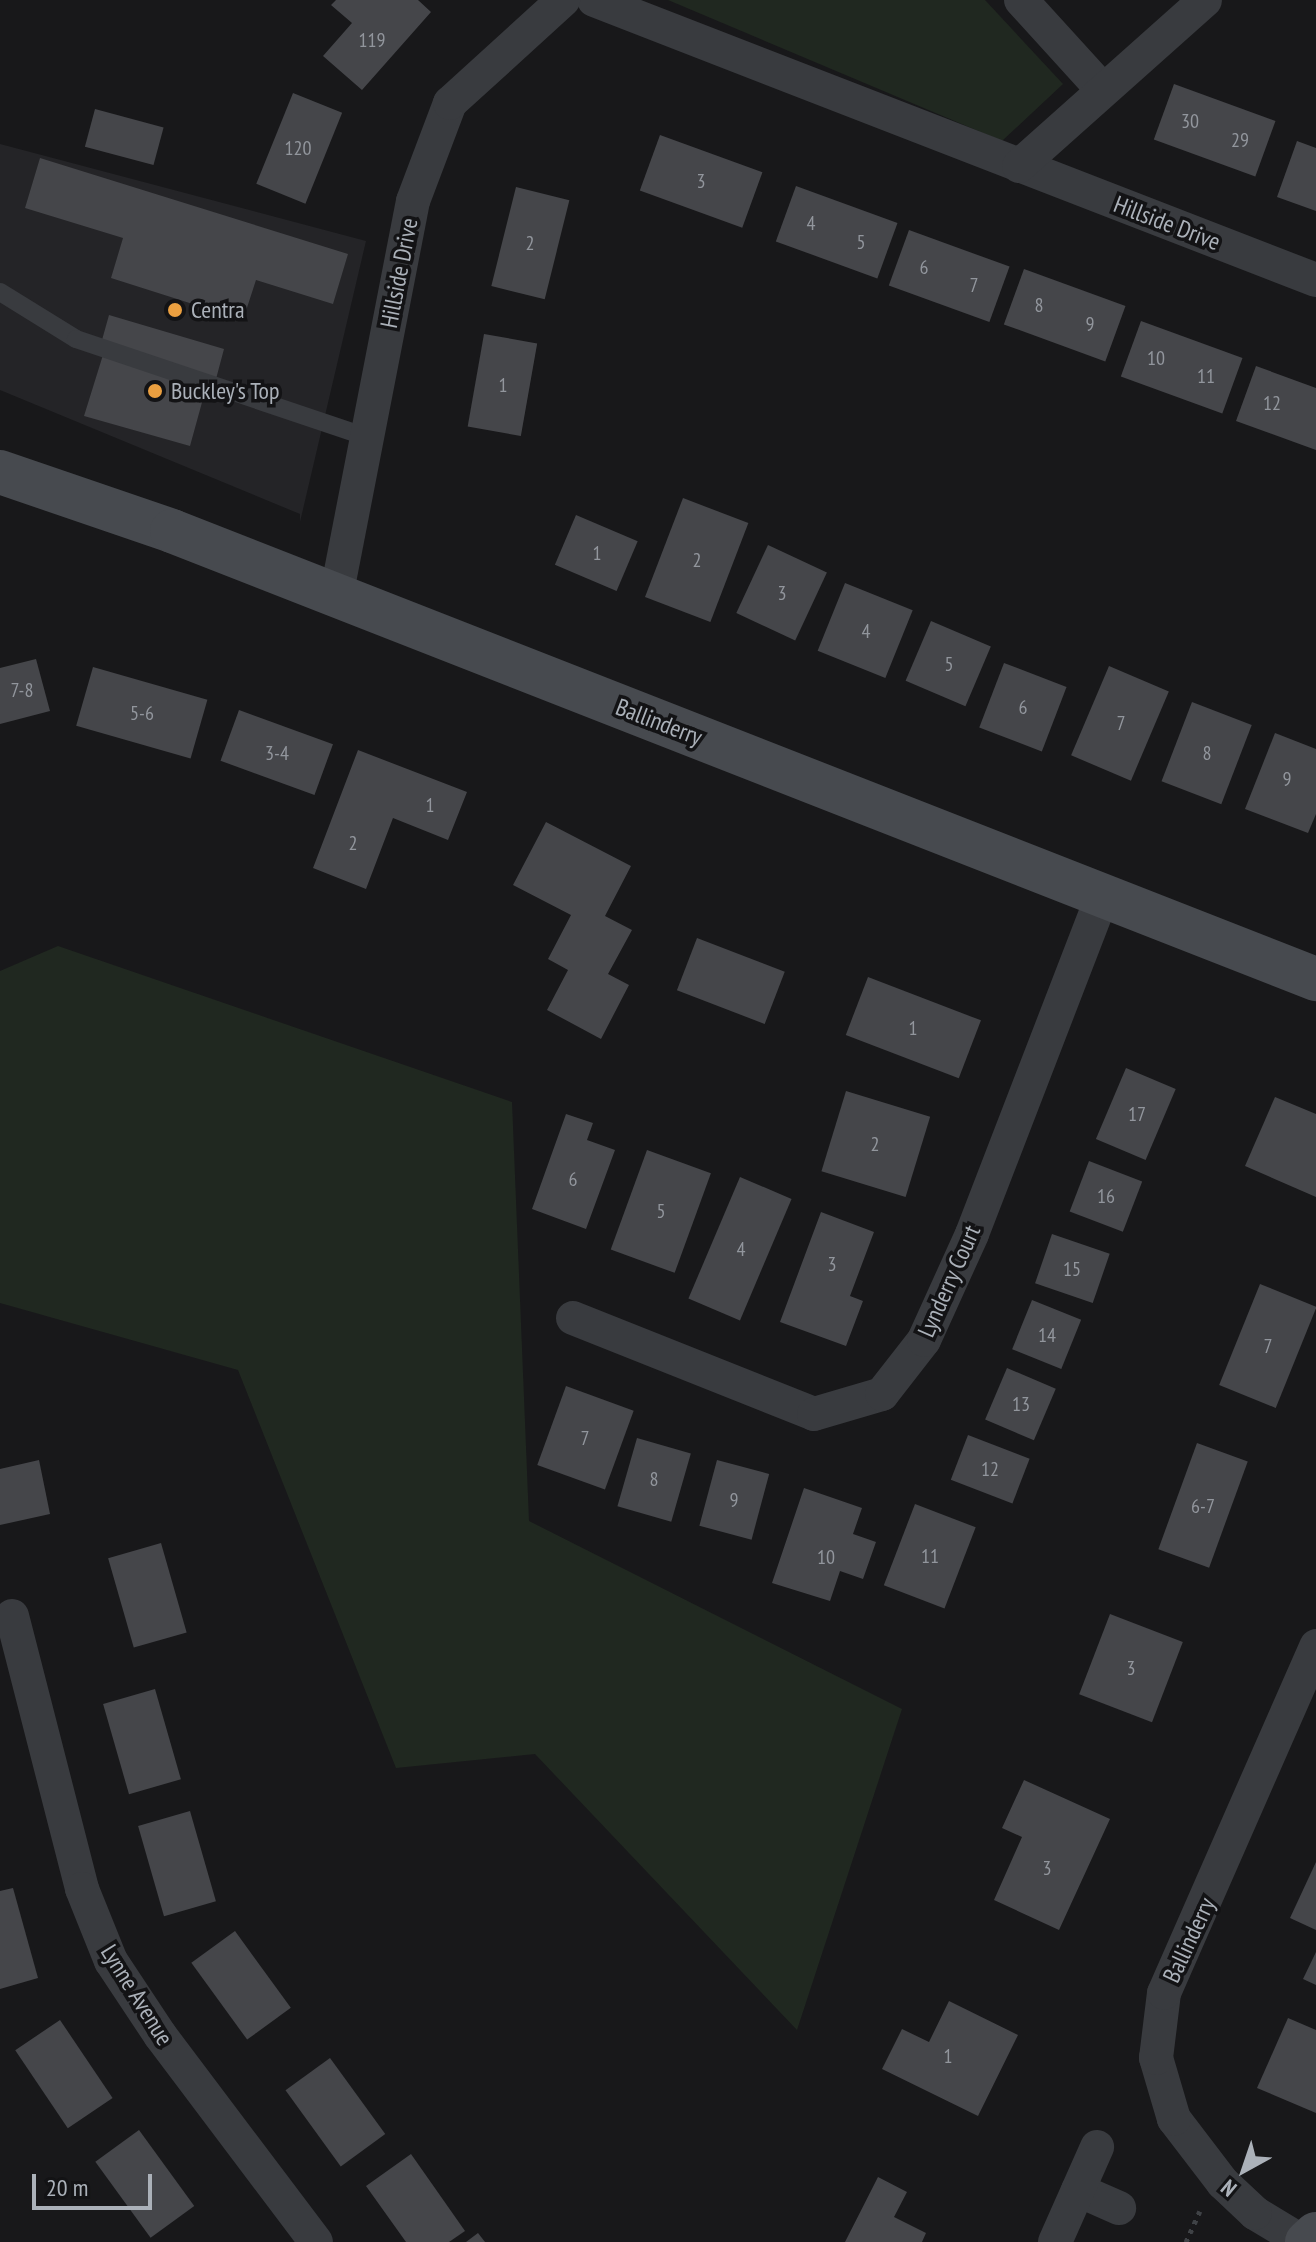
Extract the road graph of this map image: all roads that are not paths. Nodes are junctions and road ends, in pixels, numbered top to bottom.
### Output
1 (563, 0) edge
2 (594, 0) edge
3 (1021, 0) edge
4 (1205, 0) edge
5 (1103, 90) junction
6 (1019, 166) junction
7 (1316, 280) edge
8 (0, 292) edge
9 (367, 437) junction
10 (0, 472) edge
11 (336, 597) junction
12 (1103, 894) junction
13 (1316, 979) edge
14 (573, 1318) dead end
15 (12, 1616) dead end
16 (1316, 1646) edge
17 (1097, 2147) dead end
18 (1078, 2190) junction
19 (1119, 2208) dead end
20 (1316, 2234) edge
21 (316, 2242) edge
22 (1055, 2242) edge
23 (1305, 2242) edge

1 - 9 street, Hillside Drive
2 - 6 street, Hillside Drive
3 - 5 street
4 - 5 street
5 - 6 street
6 - 7 street, Hillside Drive
8 - 9 lane
9 - 11 street, Hillside Drive
10 - 11 street, Ballinderry
11 - 12 street, Ballinderry
12 - 13 street, Ballinderry
12 - 14 street, Lynderry Court
15 - 21 street, Lynne Avenue
16 - 23 street, Ballinderry
17 - 18 street
18 - 19 street
18 - 22 street
20 - 23 street

